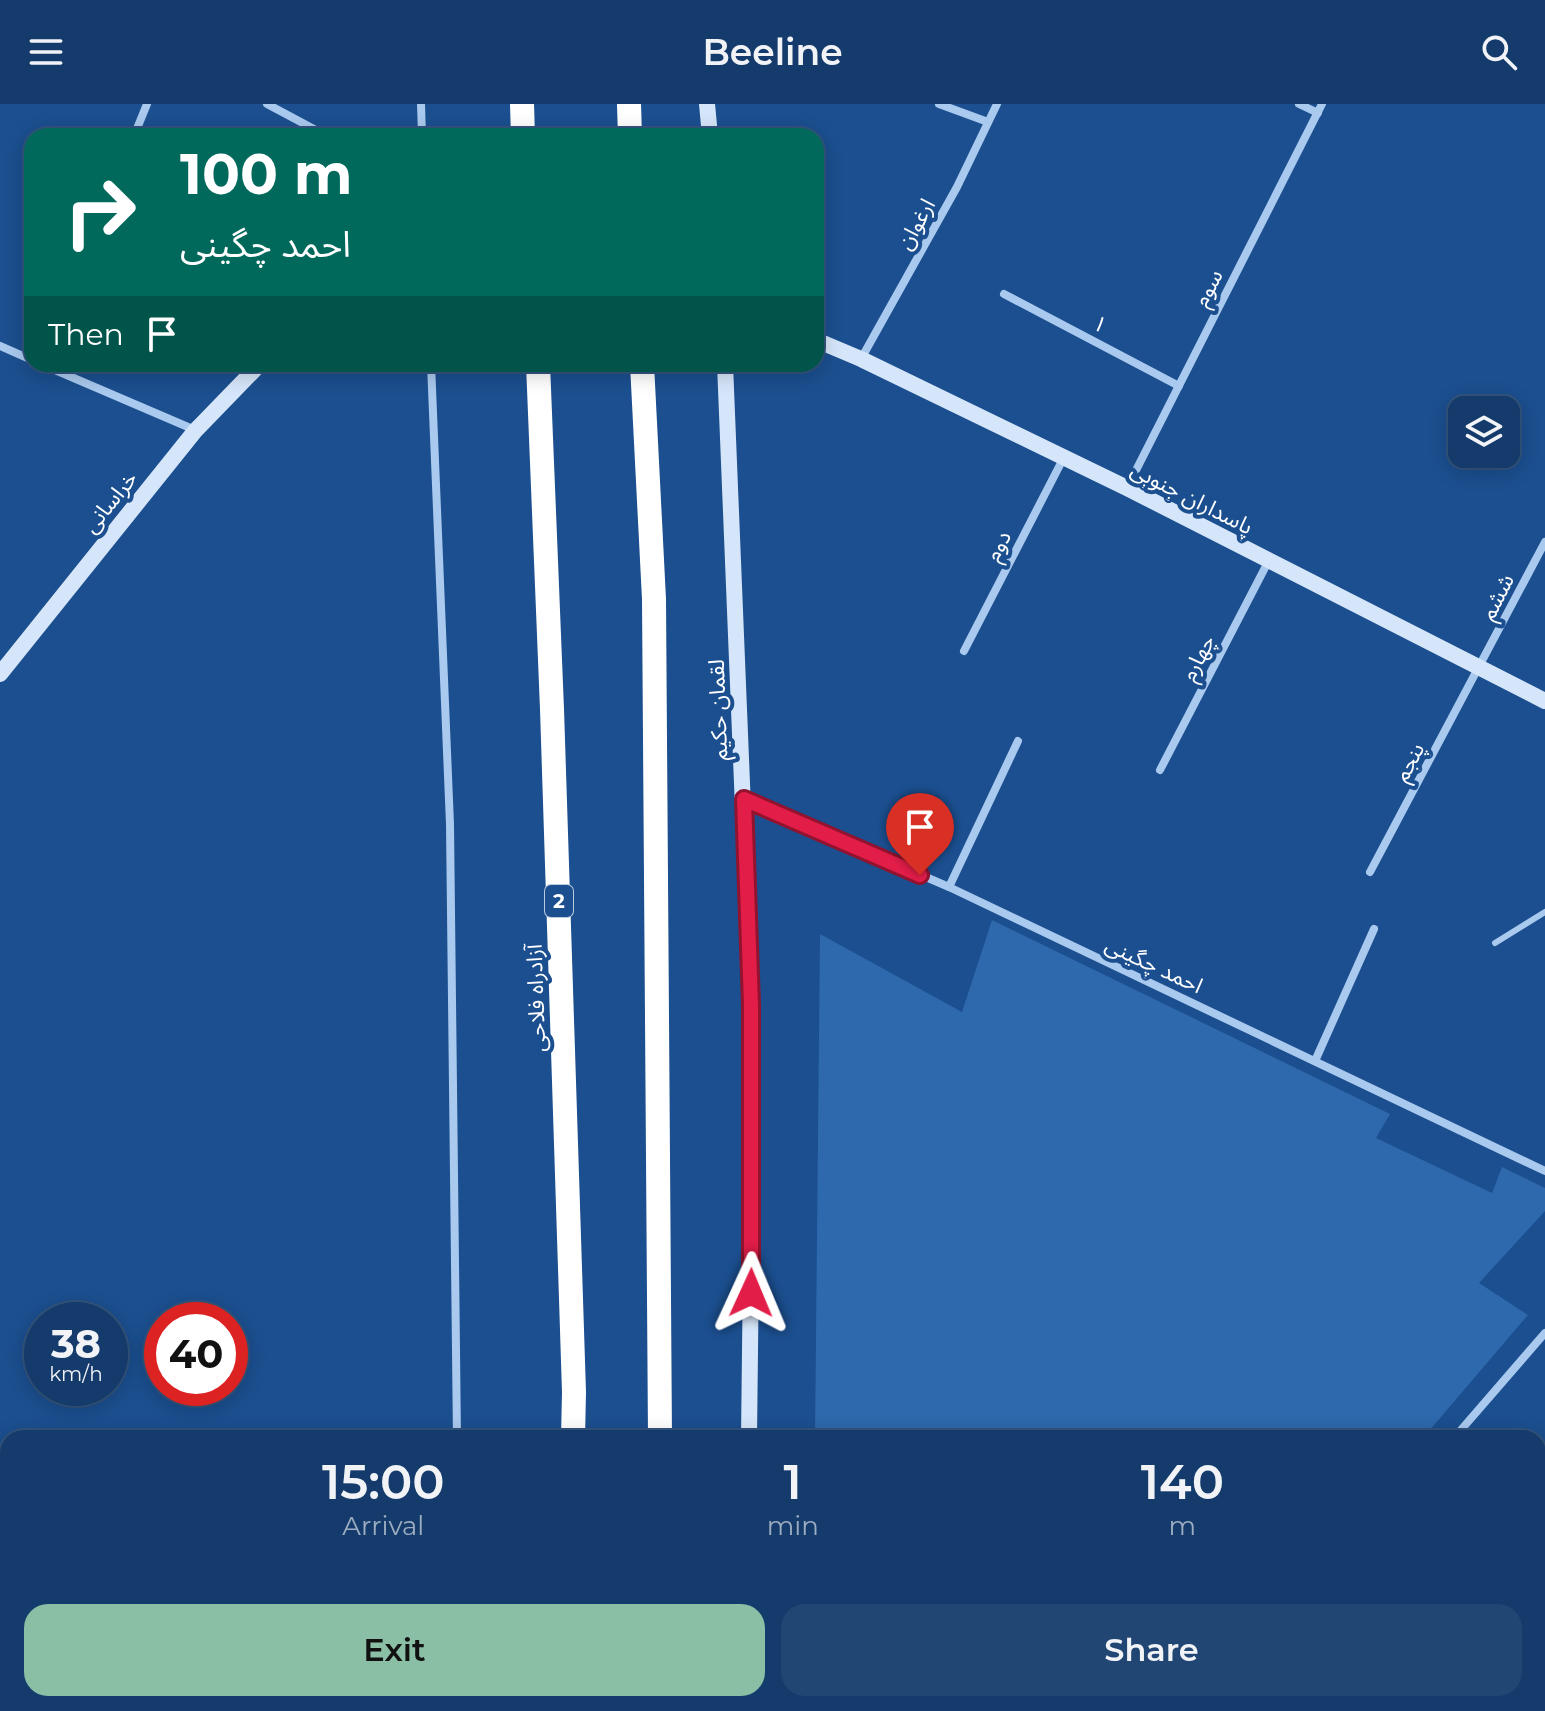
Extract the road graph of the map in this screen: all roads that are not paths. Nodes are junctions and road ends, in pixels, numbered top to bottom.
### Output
1 (147, 104) edge
2 (267, 104) edge
3 (421, 104) edge
4 (522, 104) edge
5 (629, 104) edge
6 (707, 104) edge
7 (939, 104) edge
8 (997, 104) edge
9 (1299, 104) edge
10 (1320, 108) edge
11 (988, 122) junction
12 (137, 128) edge
13 (312, 128) edge
14 (422, 128) edge
15 (523, 128) edge
16 (630, 128) edge
17 (709, 128) edge
18 (1004, 294) dead end
19 (824, 343) edge
20 (0, 346) edge
21 (24, 356) edge
22 (861, 359) junction
23 (59, 372) edge
24 (252, 372) edge
25 (431, 372) edge
26 (538, 372) edge
27 (642, 372) edge
28 (725, 372) edge
29 (1179, 386) junction
30 (195, 431) junction
31 (1063, 459) junction
32 (1127, 488) junction
33 (1545, 542) edge
34 (1268, 562) junction
35 (964, 651) dead end
36 (1480, 669) junction
37 (0, 674) edge
38 (1545, 701) edge
39 (1018, 741) dead end
40 (1160, 770) dead end
41 (744, 799) junction
42 (1370, 872) dead end
43 (949, 887) junction
44 (1545, 912) edge
45 (1374, 929) dead end
46 (1495, 943) dead end
47 (1315, 1061) junction
48 (1545, 1171) edge
49 (1545, 1333) edge
50 (457, 1430) edge
51 (573, 1430) edge
52 (660, 1430) edge
53 (749, 1430) edge
54 (1461, 1430) edge

1 - 12 street
2 - 13 street
3 - 14 street
4 - 15 highway
5 - 16 highway
6 - 17 street
7 - 11 street
8 - 11 street, ارغوان
9 - 10 street
10 - 29 street, سوم
11 - 22 street, ارغوان
18 - 29 street, ۱
19 - 22 street, پاسداران جنوبی
20 - 21 street
22 - 31 street, پاسداران جنوبی
23 - 30 street
24 - 30 street, خراسانی
25 - 50 street
26 - 51 highway, آزادراه فلاحی / 2
27 - 52 highway
28 - 41 street, لقمان حکیم
29 - 32 street, سوم
30 - 37 street, خراسانی
31 - 32 street, پاسداران جنوبی
31 - 35 street, دوم
32 - 34 street, پاسداران جنوبی
33 - 36 street, ششم
34 - 36 street, پاسداران جنوبی
34 - 40 street, چهارم
36 - 38 street, پاسداران جنوبی
36 - 42 street, پنجم
39 - 43 street
41 - 43 street, احمد چگینی
41 - 53 street, لقمان حکیم
43 - 47 street, احمد چگینی
44 - 46 lane
45 - 47 street
47 - 48 street, احمد چگینی
49 - 54 street

